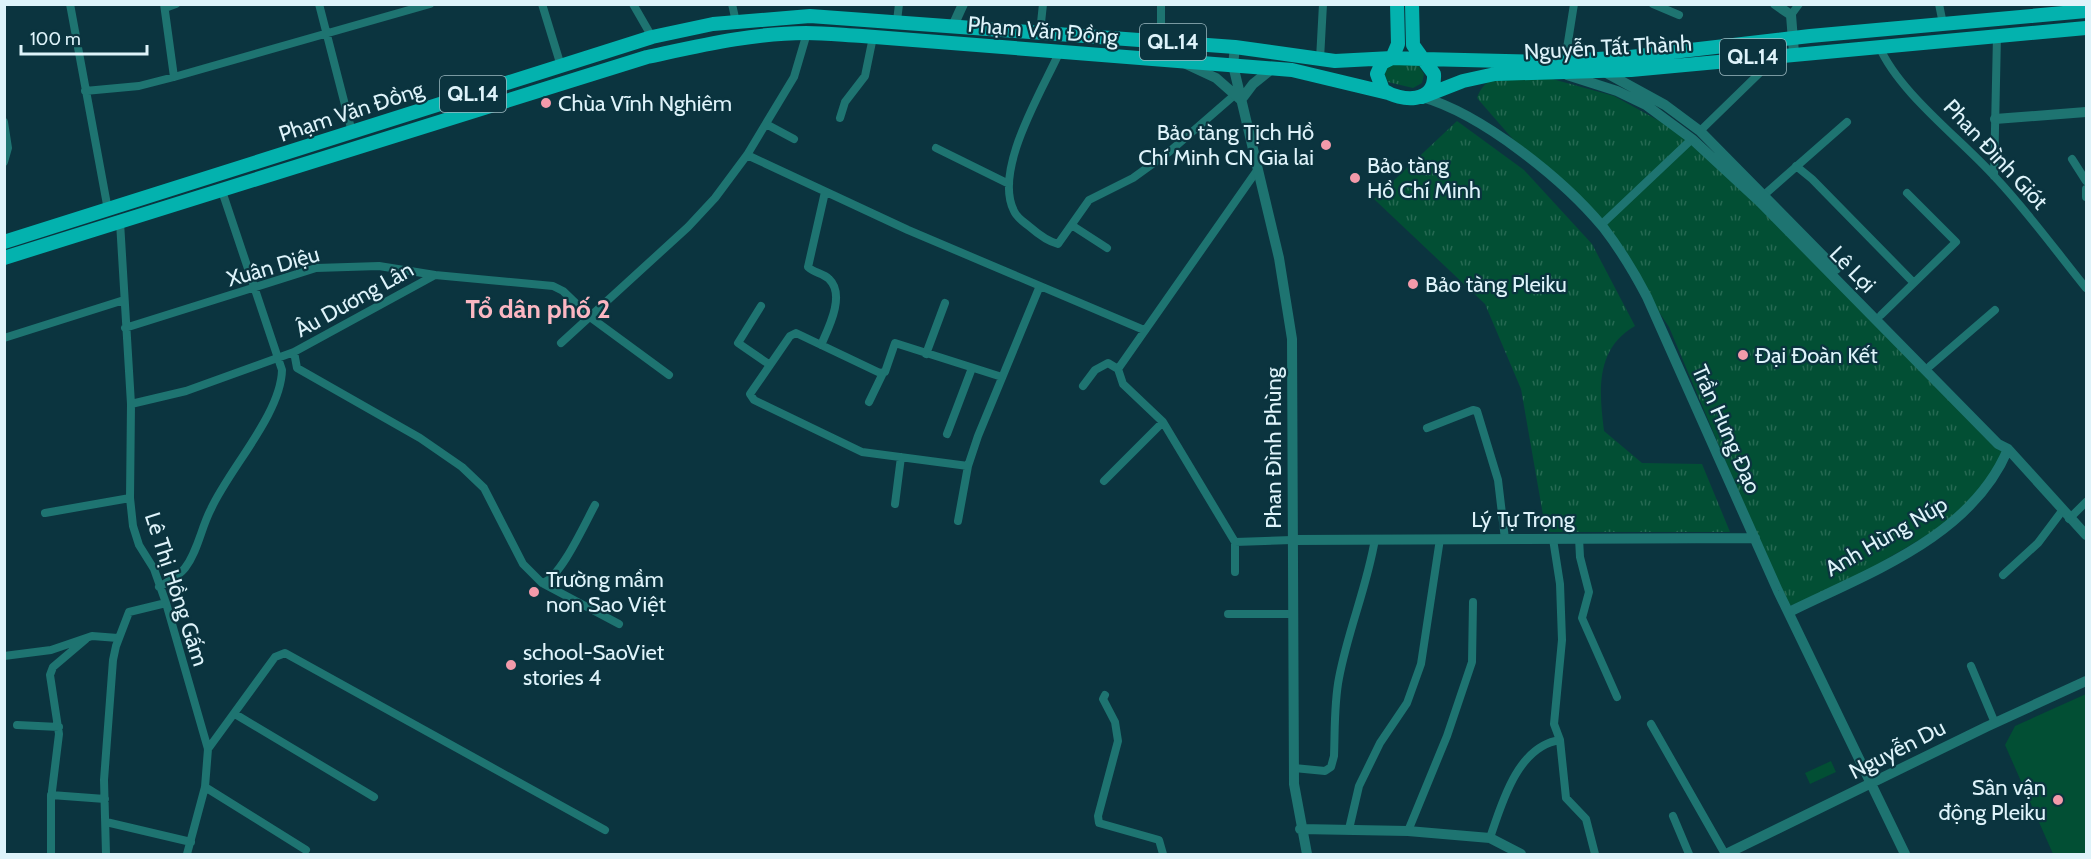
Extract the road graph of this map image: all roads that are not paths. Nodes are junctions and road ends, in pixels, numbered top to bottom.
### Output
1 (70, 4) edge
2 (176, 4) edge
3 (319, 4) edge
4 (430, 4) edge
5 (542, 4) edge
6 (633, 4) edge
7 (732, 4) edge
8 (899, 4) edge
9 (963, 4) edge
10 (1043, 4) edge
11 (1161, 4) edge
12 (1323, 4) edge
13 (1397, 4) edge
14 (1412, 4) edge
15 (1574, 4) edge
16 (1653, 4) edge
17 (1775, 4) edge
18 (1799, 4) edge
19 (1939, 4) edge
20 (164, 6) edge
21 (2086, 11) edge
22 (1679, 15) dead end
23 (1791, 15) junction
24 (897, 21) junction
25 (736, 22) junction
26 (1943, 24) junction
27 (953, 26) junction
28 (2086, 28) edge
29 (1040, 32) junction
30 (327, 33) junction
31 (807, 33) junction
32 (1997, 35) junction
33 (652, 37) junction
34 (873, 37) junction
35 (1792, 38) junction
36 (1161, 41) junction
37 (950, 44) junction
38 (1879, 46) junction
39 (1235, 47) junction
40 (1059, 53) junction
41 (1787, 54) junction
42 (1392, 58) junction
43 (1320, 59) junction
44 (1423, 59) junction
45 (1177, 61) junction
46 (1210, 63) junction
47 (1233, 64) junction
48 (1568, 65) junction
49 (561, 66) junction
50 (1273, 68) junction
51 (1600, 70) junction
52 (174, 77) junction
53 (85, 91) junction
54 (1388, 93) junction
55 (1239, 94) junction
56 (1422, 97) junction
57 (416, 112) junction
58 (2086, 112) edge
59 (840, 118) dead end
60 (1995, 120) junction
61 (4, 122) edge
62 (1847, 122) dead end
63 (766, 124) junction
64 (419, 129) junction
65 (352, 132) junction
66 (1696, 135) junction
67 (794, 139) dead end
68 (936, 148) dead end
69 (747, 155) junction
70 (2072, 159) dead end
71 (4, 162) edge
72 (1796, 166) junction
73 (1258, 169) junction
74 (1995, 176) junction
75 (2086, 181) edge
76 (1009, 184) junction
77 (2086, 189) edge
78 (222, 191) junction
79 (825, 192) junction
80 (1907, 193) dead end
81 (1764, 195) junction
82 (2086, 196) edge
83 (108, 210) junction
84 (120, 222) junction
85 (1601, 225) junction
86 (1073, 226) junction
87 (4, 242) edge
88 (1107, 248) dead end
89 (4, 258) edge
90 (435, 275) junction
91 (1913, 282) junction
92 (1039, 288) junction
93 (2086, 288) edge
94 (254, 289) junction
95 (124, 300) junction
96 (945, 303) dead end
97 (761, 306) dead end
98 (1995, 310) dead end
99 (590, 317) junction
100 (1878, 318) junction
101 (125, 328) junction
102 (1144, 330) junction
103 (4, 338) edge
104 (561, 343) dead end
105 (821, 345) junction
106 (294, 352) junction
107 (926, 354) junction
108 (277, 359) junction
109 (770, 365) junction
110 (1930, 366) junction
111 (972, 368) junction
112 (1118, 369) junction
113 (883, 373) junction
114 (669, 375) dead end
115 (1002, 377) junction
116 (1083, 386) dead end
117 (868, 402) dead end
118 (131, 404) junction
119 (1163, 422) junction
120 (1426, 428) dead end
121 (947, 434) dead end
122 (2008, 449) junction
123 (901, 457) junction
124 (968, 466) junction
125 (1104, 481) dead end
126 (130, 498) junction
127 (2086, 502) edge
128 (895, 504) dead end
129 (594, 505) dead end
130 (45, 513) dead end
131 (2066, 515) junction
132 (958, 521) dead end
133 (2086, 535) edge
134 (1579, 538) junction
135 (1755, 538) junction
136 (1375, 539) junction
137 (1440, 539) junction
138 (1505, 539) junction
139 (1553, 539) junction
140 (1292, 540) junction
141 (1235, 542) junction
142 (1235, 572) dead end
143 (2004, 574) dead end
144 (542, 582) junction
145 (159, 587) junction
146 (1473, 602) dead end
147 (166, 603) junction
148 (1789, 612) junction
149 (1228, 614) dead end
150 (1292, 614) junction
151 (620, 624) dead end
152 (118, 638) junction
153 (86, 639) junction
154 (4, 657) edge
155 (1971, 666) dead end
156 (2086, 681) edge
157 (1105, 695) dead end
158 (1617, 697) dead end
159 (235, 714) junction
160 (1995, 723) junction
161 (1651, 724) dead end
162 (17, 725) dead end
163 (59, 727) junction
164 (1560, 740) junction
165 (208, 749) junction
166 (1294, 768) junction
167 (1872, 784) junction
168 (205, 787) junction
169 (52, 791) dead end
170 (374, 797) dead end
171 (105, 799) junction
172 (1673, 816) dead end
173 (106, 822) junction
174 (1300, 829) junction
175 (1349, 829) junction
176 (605, 830) dead end
177 (1408, 831) junction
178 (1490, 838) junction
179 (191, 842) junction
180 (306, 850) dead end
181 (51, 855) edge
182 (106, 855) edge
183 (187, 855) edge
184 (1163, 855) edge
185 (1307, 855) edge
186 (1521, 855) edge
187 (1595, 855) edge
188 (1689, 855) edge
189 (1726, 855) edge
190 (1905, 855) edge

1 - 53 street
2 - 20 street
3 - 30 street
4 - 30 street
5 - 49 street
6 - 33 street
7 - 25 street
8 - 24 street
9 - 27 street
10 - 29 street
11 - 36 street
12 - 43 street
13 - 42 main road
14 - 44 main road
15 - 48 street
16 - 22 street
17 - 23 street
18 - 23 street
19 - 26 street
20 - 52 street
21 - 26 main road, Nguyễn Tất Thành / QL.14
23 - 35 street
24 - 25 main road, Phạm Văn Đồng / QL.14
24 - 27 main road, Phạm Văn Đồng / QL.14
25 - 33 main road, Phạm Văn Đồng / QL.14
26 - 35 main road, Nguyễn Tất Thành / QL.14
27 - 29 main road, Phạm Văn Đồng / QL.14
27 - 37 main road
28 - 32 main road, Nguyễn Tất Thành / QL.14
29 - 36 main road, Phạm Văn Đồng / QL.14
30 - 52 street
30 - 65 street
31 - 34 main road, Phạm Văn Đồng / QL.14
31 - 63 street
31 - 64 main road, Phạm Văn Đồng / QL.14
32 - 38 main road, Nguyễn Tất Thành / QL.14
32 - 60 street
33 - 49 main road, Phạm Văn Đồng / QL.14
34 - 37 main road, Phạm Văn Đồng / QL.14
34 - 59 street
35 - 41 street
35 - 48 main road, Nguyễn Tất Thành / QL.14
36 - 39 main road, Phạm Văn Đồng / QL.14
37 - 40 main road, Phạm Văn Đồng / QL.14
38 - 41 main road, Nguyễn Tất Thành / QL.14
38 - 74 street, Phan Đình Giót
39 - 43 main road, Phạm Văn Đồng / QL.14
39 - 47 street, Phan Đình Phùng
40 - 45 main road, Phạm Văn Đồng / QL.14
40 - 76 street
41 - 51 main road, Nguyễn Tất Thành / QL.14
41 - 66 street
42 - 43 main road, Phạm Văn Đồng / QL.14
42 - 44 main road
42 - 54 main road
44 - 48 main road, Nguyễn Tất Thành / QL.14
44 - 56 main road
45 - 46 main road, Phạm Văn Đồng / QL.14
45 - 55 street
46 - 47 main road, Phạm Văn Đồng / QL.14
46 - 55 street
47 - 50 main road, Phạm Văn Đồng / QL.14
47 - 55 street, Phan Đình Phùng
48 - 51 main road
48 - 51 main road, Nguyễn Tất Thành / QL.14
48 - 56 main road, Nguyễn Tất Thành / QL.14
48 - 66 street, Lê Lợi
49 - 57 main road, Phạm Văn Đồng / QL.14
50 - 54 main road, Phạm Văn Đồng / QL.14
50 - 55 street
51 - 66 street
52 - 53 street
53 - 83 street
54 - 56 main road
55 - 73 street, Phan Đình Phùng
55 - 86 street
56 - 85 street, Trần Hưng Đạo
57 - 64 main road
57 - 65 main road, Phạm Văn Đồng / QL.14
58 - 60 street
60 - 74 street
61 - 71 street
62 - 72 street
63 - 67 street
63 - 69 street
64 - 78 main road, Phạm Văn Đồng / QL.14
65 - 83 main road, Phạm Văn Đồng / QL.14
66 - 81 street
66 - 85 street
66 - 100 street, Lê Lợi
68 - 76 street
69 - 79 street
69 - 99 street
70 - 75 street
72 - 81 street
72 - 91 street
73 - 102 street
73 - 140 street, Phan Đình Phùng
74 - 93 street, Phan Đình Giót
76 - 86 street
77 - 82 street
78 - 84 main road, Phạm Văn Đồng / QL.14
78 - 94 street
79 - 92 street
79 - 105 street
80 - 91 street
81 - 100 street
83 - 87 main road, Phạm Văn Đồng / QL.14
84 - 89 main road, Phạm Văn Đồng / QL.14
84 - 95 street, Lê Thị Hồng Gấm
85 - 135 street, Trần Hưng Đạo
86 - 88 street
90 - 94 street, Xuân Diệu
90 - 99 street, Âu Dương Lân
90 - 106 street, Âu Dương Lân
91 - 100 street
92 - 102 street
92 - 115 street
94 - 101 street, Xuân Diệu
94 - 108 street
95 - 101 street, Lê Thị Hồng Gấm
95 - 103 street
96 - 107 street
97 - 109 street
98 - 110 street
99 - 104 street
99 - 114 street, Âu Dương Lân
100 - 110 street
100 - 122 street, Lê Lợi
101 - 118 street, Lê Thị Hồng Gấm
102 - 112 street
105 - 109 street
105 - 113 street
106 - 108 street, Âu Dương Lân
106 - 144 street
107 - 111 street
107 - 113 street
108 - 118 street, Âu Dương Lân
108 - 145 street
109 - 123 street
110 - 122 street
111 - 115 street
111 - 121 street
112 - 116 street
112 - 119 street
113 - 117 street
115 - 124 street
118 - 126 street, Lê Thị Hồng Gấm
119 - 125 street
119 - 141 street
120 - 138 street
122 - 131 street, Lê Lợi
122 - 148 street, Anh Hùng Núp
123 - 124 street
123 - 128 street
124 - 132 street
126 - 130 street
126 - 145 street, Lê Thị Hồng Gấm
127 - 131 street
129 - 144 street
131 - 133 street, Lê Lợi
131 - 143 street
134 - 135 street, Lý Tự Trọng
134 - 139 street, Lý Tự Trọng
134 - 158 street
135 - 148 street, Trần Hưng Đạo
136 - 137 street, Lý Tự Trọng
136 - 140 street, Lý Tự Trọng
136 - 166 street
137 - 138 street, Lý Tự Trọng
137 - 175 street
138 - 139 street, Lý Tự Trọng
139 - 164 street
140 - 141 street
140 - 150 street, Phan Đình Phùng
141 - 142 street
144 - 151 street
145 - 147 street, Lê Thị Hồng Gấm
146 - 177 street
147 - 152 street
147 - 165 street, Lê Thị Hồng Gấm
148 - 167 street, Trần Hưng Đạo
149 - 150 street
150 - 166 street, Phan Đình Phùng
152 - 153 street
152 - 171 street
153 - 154 street
153 - 163 street
155 - 160 street
156 - 160 street, Nguyễn Du
157 - 184 street
159 - 165 street
159 - 170 street
159 - 176 street
160 - 167 street, Nguyễn Du
161 - 189 street
162 - 163 street
163 - 169 street
164 - 178 street
164 - 187 street
165 - 168 street, Lê Thị Hồng Gấm
166 - 174 street, Phan Đình Phùng
167 - 189 street, Nguyễn Du
167 - 190 street, Trần Hưng Đạo
168 - 179 street, Lê Thị Hồng Gấm
168 - 180 street
171 - 173 street
171 - 181 street
172 - 188 street
173 - 179 street
173 - 182 street
174 - 175 street
174 - 185 street, Phan Đình Phùng
175 - 177 street
177 - 178 street
178 - 186 street
179 - 183 street, Lê Thị Hồng Gấm

